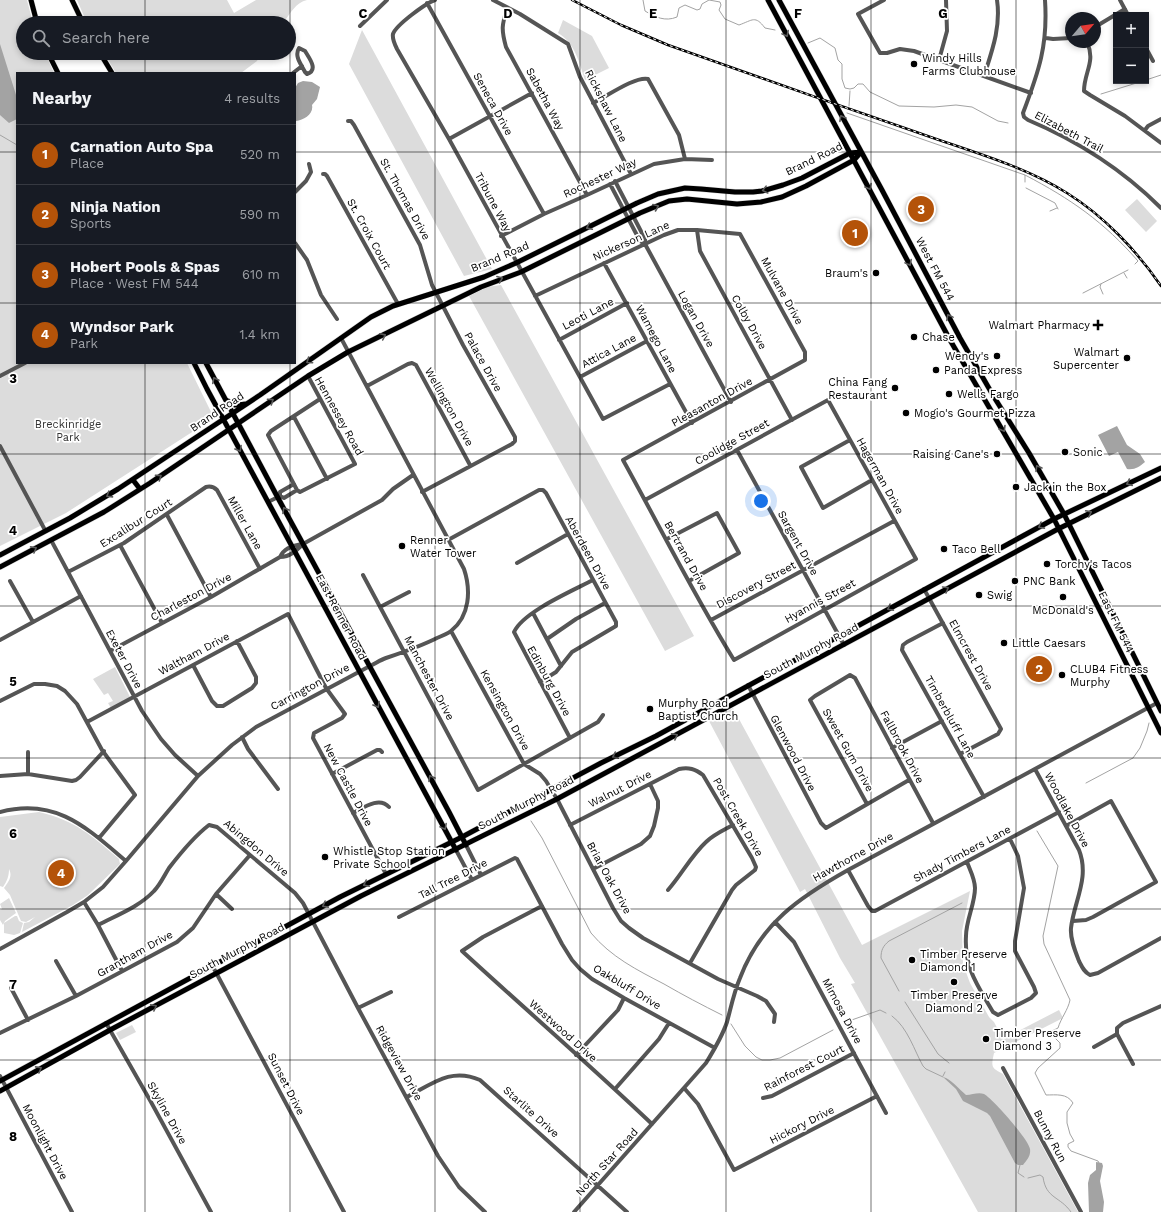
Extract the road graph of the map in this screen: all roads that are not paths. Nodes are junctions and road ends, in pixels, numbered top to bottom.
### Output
1 (31, 0) edge
2 (72, 0) edge
3 (387, 0) edge
4 (435, 0) edge
5 (493, 0) edge
6 (768, 0) edge
7 (779, 0) edge
8 (884, 0) edge
9 (946, 0) edge
10 (997, 0) edge
11 (1045, 0) edge
12 (1120, 0) edge
13 (427, 3) junction
14 (507, 8) junction
15 (1125, 9) junction
16 (1126, 12) edge
17 (35, 16) edge
18 (80, 16) edge
19 (1101, 23) edge
20 (360, 26) dead end
21 (1046, 38) junction
22 (1065, 39) edge
23 (1089, 48) edge
24 (1149, 54) edge
25 (52, 60) edge
26 (104, 60) edge
27 (939, 60) junction
28 (1153, 61) dead end
29 (302, 66) junction
30 (58, 72) edge
31 (111, 72) edge
32 (294, 72) edge
33 (984, 76) junction
34 (532, 93) junction
35 (1031, 93) junction
36 (593, 103) junction
37 (490, 116) junction
38 (1161, 119) edge
39 (348, 121) dead end
40 (1145, 130) junction
41 (449, 139) junction
42 (1161, 143) edge
43 (861, 152) junction
44 (850, 153) junction
45 (686, 159) junction
46 (712, 160) dead end
47 (854, 160) junction
48 (309, 164) dead end
49 (323, 174) dead end
50 (631, 174) junction
51 (802, 178) junction
52 (615, 181) junction
53 (610, 184) junction
54 (806, 186) junction
55 (296, 191) edge
56 (586, 195) junction
57 (1161, 208) edge
58 (626, 209) junction
59 (544, 214) junction
60 (631, 218) junction
61 (696, 230) junction
62 (740, 234) joint
63 (501, 236) junction
64 (908, 239) junction
65 (296, 244) edge
66 (645, 244) junction
67 (899, 244) junction
68 (516, 263) junction
69 (604, 263) junction
70 (521, 272) junction
71 (436, 292) junction
72 (535, 296) junction
73 (938, 296) junction
74 (929, 301) junction
75 (627, 303) junction
76 (398, 304) junction
77 (444, 306) junction
78 (336, 319) dead end
79 (341, 338) junction
80 (559, 340) junction
81 (647, 341) junction
82 (348, 352) junction
83 (806, 357) joint
84 (23, 364) edge
85 (195, 364) edge
86 (207, 364) edge
87 (0, 376) edge
88 (308, 376) junction
89 (580, 377) junction
90 (770, 380) junction
91 (670, 384) junction
92 (366, 386) junction
93 (991, 392) junction
94 (224, 396) junction
95 (983, 396) junction
96 (320, 399) junction
97 (828, 400) joint
98 (731, 402) junction
99 (249, 403) junction
100 (234, 414) junction
101 (294, 417) junction
102 (224, 420) junction
103 (792, 420) junction
104 (238, 423) junction
105 (692, 423) junction
106 (228, 429) junction
107 (850, 440) junction
108 (0, 446) edge
109 (737, 450) junction
110 (623, 460) joint
111 (470, 465) junction
112 (1158, 470) edge
113 (413, 475) junction
114 (1160, 478) edge
115 (327, 479) junction
116 (133, 480) junction
117 (872, 480) junction
118 (294, 484) junction
119 (212, 486) joint
120 (140, 489) junction
121 (298, 491) junction
122 (422, 492) junction
123 (279, 496) junction
124 (645, 500) junction
125 (268, 502) junction
126 (1064, 514) junction
127 (167, 515) junction
128 (1054, 519) junction
129 (894, 521) junction
130 (1068, 524) junction
131 (1058, 529) junction
132 (46, 530) junction
133 (568, 534) junction
134 (667, 539) junction
135 (51, 540) junction
136 (448, 540) junction
137 (1009, 543) junction
138 (303, 544) junction
139 (120, 545) junction
140 (292, 546) junction
141 (295, 551) junction
142 (1014, 552) junction
143 (0, 555) edge
144 (280, 557) junction
145 (916, 559) joint
146 (974, 562) junction
147 (517, 563) dead end
148 (0, 567) edge
149 (260, 569) junction
150 (803, 570) junction
151 (979, 571) junction
152 (68, 572) junction
153 (363, 575) dead end
154 (592, 580) junction
155 (10, 581) dead end
156 (689, 581) junction
157 (924, 589) junction
158 (409, 592) dead end
159 (81, 596) junction
160 (1105, 596) junction
161 (211, 597) junction
162 (930, 598) junction
163 (1095, 600) junction
164 (605, 603) junction
165 (380, 607) junction
166 (824, 609) junction
167 (532, 613) junction
168 (288, 614) joint
169 (711, 620) junction
170 (33, 622) junction
171 (162, 623) junction
172 (943, 624) junction
173 (451, 631) junction
174 (839, 636) junction
175 (547, 639) junction
176 (0, 640) edge
177 (237, 641) junction
178 (844, 645) junction
179 (110, 651) junction
180 (405, 652) junction
181 (734, 660) joint
182 (193, 665) junction
183 (370, 666) junction
184 (561, 666) junction
185 (359, 671) junction
186 (540, 682) junction
187 (748, 685) junction
188 (326, 688) junction
189 (752, 694) junction
190 (134, 697) junction
191 (0, 702) edge
192 (1157, 703) junction
193 (812, 705) joint
194 (1148, 708) junction
195 (1161, 711) edge
196 (603, 715) dead end
197 (942, 721) junction
198 (87, 722) junction
199 (1161, 733) edge
200 (242, 737) junction
201 (570, 738) junction
202 (636, 746) junction
203 (892, 748) junction
204 (104, 751) junction
205 (28, 752) dead end
206 (382, 752) dead end
207 (640, 754) junction
208 (960, 754) junction
209 (524, 764) junction
210 (679, 769) joint
211 (1036, 769) junction
212 (28, 774) junction
213 (332, 774) junction
214 (0, 776) edge
215 (198, 776) junction
216 (909, 780) junction
217 (650, 784) junction
218 (278, 789) dead end
219 (552, 790) junction
220 (984, 797) junction
221 (557, 799) junction
222 (867, 804) junction
223 (389, 807) dead end
224 (0, 812) edge
225 (1059, 812) junction
226 (353, 813) junction
227 (933, 824) junction
228 (570, 825) junction
229 (733, 825) junction
230 (1066, 826) junction
231 (462, 837) junction
232 (99, 838) junction
233 (1010, 839) junction
234 (452, 842) junction
235 (466, 845) junction
236 (456, 850) junction
237 (250, 855) junction
238 (515, 858) joint
239 (126, 862) junction
240 (967, 862) junction
241 (593, 869) junction
242 (848, 870) junction
243 (386, 874) junction
244 (481, 875) junction
245 (472, 880) junction
246 (668, 890) dead end
247 (216, 894) junction
248 (84, 902) junction
249 (542, 906) junction
250 (232, 909) dead end
251 (309, 914) junction
252 (399, 917) dead end
253 (1073, 921) junction
254 (313, 922) junction
255 (775, 922) junction
256 (98, 925) junction
257 (1161, 938) edge
258 (0, 949) edge
259 (56, 961) dead end
260 (690, 963) junction
261 (212, 965) junction
262 (122, 971) junction
263 (217, 974) junction
264 (737, 986) junction
265 (11, 988) dead end
266 (392, 992) dead end
267 (76, 996) junction
268 (624, 998) junction
269 (1161, 1006) edge
270 (358, 1008) junction
271 (28, 1020) junction
272 (774, 1022) dead end
273 (106, 1023) junction
274 (669, 1023) junction
275 (110, 1030) junction
276 (0, 1033) edge
277 (1117, 1034) junction
278 (1094, 1046) dead end
279 (715, 1048) junction
280 (854, 1053) junction
281 (576, 1055) junction
282 (1133, 1064) dead end
283 (1003, 1068) dead end
284 (1, 1079) edge
285 (5, 1088) junction
286 (615, 1088) junction
287 (684, 1088) junction
288 (0, 1091) edge
289 (877, 1096) junction
290 (407, 1097) junction
291 (763, 1098) dead end
292 (886, 1113) dead end
293 (652, 1124) junction
294 (598, 1186) junction
295 (72, 1212) edge
296 (210, 1212) edge
297 (344, 1212) edge
298 (485, 1212) edge
299 (574, 1212) edge
300 (627, 1212) edge
301 (1081, 1212) edge

1 - 17 main road
2 - 18 main road
3 - 20 street
4 - 13 street
5 - 14 street, Rickshaw Lane
6 -> 44 main road, West FM 544
43 -> 7 main road, West FM 544
8 - 27 street
9 - 27 street
10 - 33 street
11 - 21 street
12 - 15 street
13 - 37 street, Seneca Drive
13 - 41 street, Tribune Way
14 - 34 street, Sabetha Way
14 - 36 street, Rickshaw Lane
15 - 16 street
15 - 19 street
21 - 22 street
21 - 35 street
23 - 40 street
24 - 28 street
25 - 30 main road
26 - 31 main road
27 - 33 street
29 - 29 street
29 - 32 street
33 - 35 street
34 - 37 street
34 - 56 street, Sabetha Way
35 - 57 street, Elizabeth Trail
36 - 45 street
36 - 50 street, Rickshaw Lane
37 - 41 street
37 - 59 street, Seneca Drive
38 - 40 street
39 - 71 street, St. Thomas Drive
40 - 42 street
41 - 63 street, Tribune Way
43 - 44 main road, Brand Road
43 - 47 main road, Brand Road
43 - 64 main road, West FM 544
44 - 47 main road, West FM 544
44 - 51 main road, Brand Road
45 - 46 street, Rochester Way
45 - 50 street, Rochester Way
47 - 54 main road, Brand Road
47 -> 67 main road, West FM 544
48 - 55 street
49 - 76 street, St. Croix Court
50 - 52 street, Rochester Way
51 - 54 main road
51 -> 58 main road, Brand Road
52 - 53 street, Rochester Way
52 - 58 street, Logan Drive
53 - 56 street, Rochester Way
53 - 58 street, Logan Drive
60 -> 54 main road, Brand Road
56 - 59 street, Rochester Way
58 - 60 street, Logan Drive
58 -> 68 main road, Brand Road
59 - 63 street, Rochester Way
60 - 66 street, Logan Drive
60 - 70 main road, Brand Road
61 - 62 street, Nickerson Lane
61 - 66 street, Nickerson Lane
61 - 90 street, Colby Drive
62 - 83 street, Mulvane Drive
63 - 68 street, Tribune Way
64 - 67 main road
64 - 73 main road, West FM 544
65 - 78 street
66 - 69 street, Nickerson Lane
66 - 98 street, Logan Drive
67 -> 74 main road, West FM 544
68 - 70 street, Tribune Way
68 - 71 main road, Brand Road
69 - 72 street, Nickerson Lane
69 - 75 street, Wamego Lane
70 - 72 street, Tribune Way
77 -> 70 main road, Brand Road
71 - 76 main road, Brand Road
71 - 77 street, Palace Drive
72 - 80 street, Tribune Way
73 - 74 main road
93 -> 73 main road, West FM 544
74 - 95 main road, West FM 544
75 - 80 street, Leoti Lane
75 - 81 street, Wamego Lane
76 - 79 main road, Brand Road
82 -> 77 main road, Brand Road
77 - 111 street, Palace Drive
79 - 82 street, Carrington Drive
79 -> 99 main road, Brand Road
80 - 89 street, Tribune Way
81 - 89 street, Attica Lane
81 - 91 street, Wamego Lane
82 - 88 main road, Brand Road
82 - 92 street, Carrington Drive
83 - 90 street, Pleasanton Drive
84 - 87 street
85 - 102 main road, East Renner Road
94 -> 86 main road, East Renner Road
88 - 96 street, Hennessey Road
104 -> 88 main road, Brand Road
89 - 91 street, Tribune Way
90 - 98 street, Pleasanton Drive
90 - 103 street, Colby Drive
91 - 105 street, Wamego Lane
92 - 111 street, Wellington Drive
92 - 113 street, Carrington Drive
93 - 95 main road
126 -> 93 main road, West FM 544
94 - 99 main road
94 - 100 main road, East Renner Road
95 -> 128 main road, West FM 544
96 - 101 street
96 - 115 street, Hennessey Road
97 - 103 street, Coolidge Street
97 - 107 street, Hagerman Drive
98 - 105 street, Pleasanton Drive
99 - 100 main road, Brand Road
100 - 102 main road, Brand Road
100 - 104 main road, East Renner Road
101 - 115 street
101 - 118 street
102 - 106 main road, East Renner Road
102 - 116 main road, Brand Road
103 - 109 street, Coolidge Street
104 - 106 main road, Brand Road
104 - 123 main road, East Renner Road
105 - 110 street, Pleasanton Drive
120 -> 106 main road, Brand Road
106 -> 125 main road, East Renner Road
107 - 117 street, Hagerman Drive
107 - 117 street
108 - 132 street
109 - 124 street, Coolidge Street
109 - 150 street, Sargent Drive
110 - 124 street, Bertrand Drive
111 - 122 street
112 - 114 main road
112 -> 126 main road, South Murphy Road
113 - 122 street, Carrington Drive
113 - 138 street, Charleston Drive
130 -> 114 main road, South Murphy Road
115 - 121 street
116 - 120 main road
116 -> 132 main road, Brand Road
117 - 129 street, Hagerman Drive
118 - 121 street
118 - 123 street
119 - 127 street, Excalibur Court
119 - 149 street, Miller Lane
120 - 135 main road, Brand Road
121 - 123 street
122 - 136 street, Carrington Drive
123 - 125 street
138 -> 123 main road, East Renner Road
124 - 134 street, Bertrand Drive
125 - 140 main road, East Renner Road
126 - 128 main road, South Murphy Road
126 - 130 main road, West FM 544
127 - 139 street, Excalibur Court
127 - 161 street
128 - 131 main road, East FM 544
128 -> 137 main road, South Murphy Road
129 - 145 street, Hagerman Drive
129 - 150 street, Discovery Street
130 - 131 main road, South Murphy Road
130 - 160 main road, East FM 544
131 - 142 main road, South Murphy Road
131 - 163 main road, East FM 544
132 - 135 main road
132 - 143 main road, Brand Road
133 - 136 street, Aberdeen Drive
133 - 147 street
133 - 154 street, Aberdeen Drive
134 - 156 street, Bertrand Drive
134 - 156 street
148 -> 135 main road, Brand Road
135 - 152 street, Exeter Drive
136 - 173 street, Carrington Drive
137 - 142 main road
137 - 146 main road, South Murphy Road
138 - 140 street, Charleston Drive
138 - 141 street, Charleston Drive
138 - 183 main road, East Renner Road
139 - 152 street, Excalibur Court
139 - 171 street
140 - 141 main road, East Renner Road
140 - 144 street, Charleston Drive
141 - 144 street, Charleston Drive
141 - 185 main road, East Renner Road
142 - 151 main road, South Murphy Road
144 - 149 street, Charleston Drive
145 - 166 street, Hyannis Street
146 - 151 main road
146 - 157 main road, South Murphy Road
149 - 161 street, Charleston Drive
150 - 166 street, Sargent Drive
150 - 169 street, Discovery Street
162 -> 151 main road, South Murphy Road
152 - 159 street, Exeter Drive
153 - 165 street, Manchester Drive
154 - 164 street, Aberdeen Drive
154 - 167 street
155 - 170 street
156 - 169 street, Bertrand Drive
157 - 162 street, Elmcrest Drive
157 -> 174 main road, South Murphy Road
158 - 165 street
159 - 170 street
159 - 179 street, Exeter Drive
160 - 163 main road
160 - 192 main road, East FM 544
161 - 171 street, Charleston Drive
162 - 172 street, Elmcrest Drive
162 - 178 main road, South Murphy Road
163 - 194 main road, East FM 544
164 - 175 street
164 - 184 street, Aberdeen Drive
165 - 180 street, Manchester Drive
166 - 174 street, Sargent Drive
166 - 181 street, Hyannis Street
167 - 175 street
167 - 186 street, Edinburg Drive
168 - 177 street, Waltham Drive
168 - 188 street, New Castle Drive
169 - 181 street, Bertrand Drive
170 - 176 street
171 - 179 street, Charleston Drive
172 - 197 street, Timberbluff Lane
172 - 208 street, Elmcrest Drive
173 - 180 street, Carrington Drive
173 - 209 street, Kensington Drive
174 - 178 street, Sargent Drive
174 - 187 main road, South Murphy Road
175 - 184 street
177 - 182 street, Waltham Drive
177 - 182 street
178 - 189 main road, South Murphy Road
179 - 190 street, Exeter Drive
180 - 183 street, Carrington Drive
180 - 209 street, Manchester Drive
182 - 190 street, Waltham Drive
183 - 185 street, Carrington Drive
231 -> 183 main road, East Renner Road
184 - 186 street
185 - 188 street, Carrington Drive
185 -> 234 main road, East Renner Road
186 - 201 street, Edinburg Drive
187 - 189 street, Glenwood Drive
187 - 202 main road, South Murphy Road
188 - 200 street, Carrington Drive
188 - 213 street, New Castle Drive
207 -> 189 main road, South Murphy Road
189 - 222 street, Glenwood Drive
190 - 198 street, Waltham Drive
190 - 215 street, Exeter Drive
191 - 198 street
192 - 194 street, Hawthorne Drive
192 - 195 main road, East FM 544
193 - 203 street, Fallbrook Drive
193 - 222 street, Sweet Gum Drive
194 - 199 main road, East FM 544
194 - 211 street, Hawthorne Drive
196 - 201 street
197 - 203 street
197 - 208 street, Timberbluff Lane
198 - 204 street
200 - 215 street, Carrington Drive
200 - 218 street
201 - 209 street
202 - 207 main road
202 -> 219 main road, South Murphy Road
203 - 216 street, Fallbrook Drive
204 - 212 street
204 - 232 street
205 - 212 street
206 - 213 street
207 - 221 main road, South Murphy Road
208 - 220 street, Timberbluff Lane
209 - 219 street, Kensington Drive
210 - 217 street, Walnut Drive
210 - 229 street, Post Creek Drive
211 - 220 street, Hawthorne Drive
211 - 225 street, Woodlake Drive
212 - 214 street
213 - 226 street, New Castle Drive
215 - 239 street, Carrington Drive
216 - 222 street
216 - 227 street, Fallbrook Drive
217 - 228 street, Walnut Drive
217 - 241 street
219 - 221 street, Briar Oak Drive
219 - 231 main road, South Murphy Road
220 - 227 street, Hawthorne Drive
221 - 228 street, Briar Oak Drive
221 - 235 main road, South Murphy Road
223 - 226 street
224 - 232 street
225 - 230 street, Woodlake Drive
225 - 233 street, Shady Timbers Lane
226 - 243 street, New Castle Drive
227 - 242 street, Hawthorne Drive
228 - 241 street, Briar Oak Drive
229 - 246 street
229 - 260 street, Post Creek Drive
230 - 253 street, Woodlake Drive
230 - 253 street
231 - 234 main road, South Murphy Road
231 - 235 main road, East Renner Road
232 - 239 street
233 - 240 street, Shady Timbers Lane
233 - 240 street
234 - 236 main road, East Renner Road
234 - 243 main road, South Murphy Road
235 - 236 main road, South Murphy Road
235 - 244 street, East Renner Road
236 - 245 street, East Renner Road
236 - 254 main road, South Murphy Road
237 - 247 street, Grantham Drive
237 - 251 street, Abingdon Drive
237 - 256 street, Abingdon Drive
238 - 244 street, Tall Tree Drive
238 - 249 street, Oakbluff Drive
239 - 248 street, Carrington Drive
240 - 242 street, Shady Timbers Lane
241 - 260 street, Briar Oak Drive
242 - 255 street, Hawthorne Drive
243 -> 251 main road, South Murphy Road
244 - 245 street, Tall Tree Drive
245 - 252 street, Tall Tree Drive
247 - 250 street
247 - 262 street, Grantham Drive
248 - 256 street
248 - 258 street, Carrington Drive
249 - 268 street, Oakbluff Drive
249 - 281 street, Westwood Drive
251 - 254 street, Ridgeview Drive
251 - 261 main road, South Murphy Road
253 - 257 street, Woodlake Drive
254 - 263 main road, South Murphy Road
254 - 270 street, Ridgeview Drive
255 - 264 street, Hawthorne Drive
255 - 280 street, Mimosa Drive
256 - 262 street
259 - 267 street
260 - 264 street, Briar Oak Drive
261 - 263 street, Sunset Drive
261 - 273 main road, South Murphy Road
262 - 267 street, Grantham Drive
275 -> 263 main road, South Murphy Road
263 - 297 street, Sunset Drive
264 - 272 street, Briar Oak Drive
264 - 279 street, Hawthorne Drive
265 - 271 street
266 - 270 street
267 - 271 street, Grantham Drive
268 - 274 street, Oakbluff Drive
268 - 281 street
269 - 277 street
270 - 290 street, Ridgeview Drive
271 - 276 street, Grantham Drive
273 - 275 street, Skyline Drive
273 - 284 main road, South Murphy Road
274 - 279 street, Oakbluff Drive
274 - 286 street
285 -> 275 main road, South Murphy Road
275 - 296 street, Skyline Drive
277 - 278 street
277 - 282 street
279 - 287 street, Hawthorne Drive
280 - 289 street, Mimosa Drive
280 - 291 street, Rainforest Court
281 - 286 street, Westwood Drive
283 - 301 street, Bunny Run
284 - 285 street, Moonlight Drive
285 - 288 main road, South Murphy Road
285 - 295 street, Moonlight Drive
286 - 293 street, Westwood Drive
287 - 289 street, Hickory Drive
287 - 293 street, Hawthorne Drive
289 - 292 street, Mimosa Drive
290 - 294 street, Starlite Drive
290 - 298 street, Ridgeview Drive
293 - 294 street, North Star Road
294 - 299 street, North Star Road
294 - 300 street, Starlite Drive

